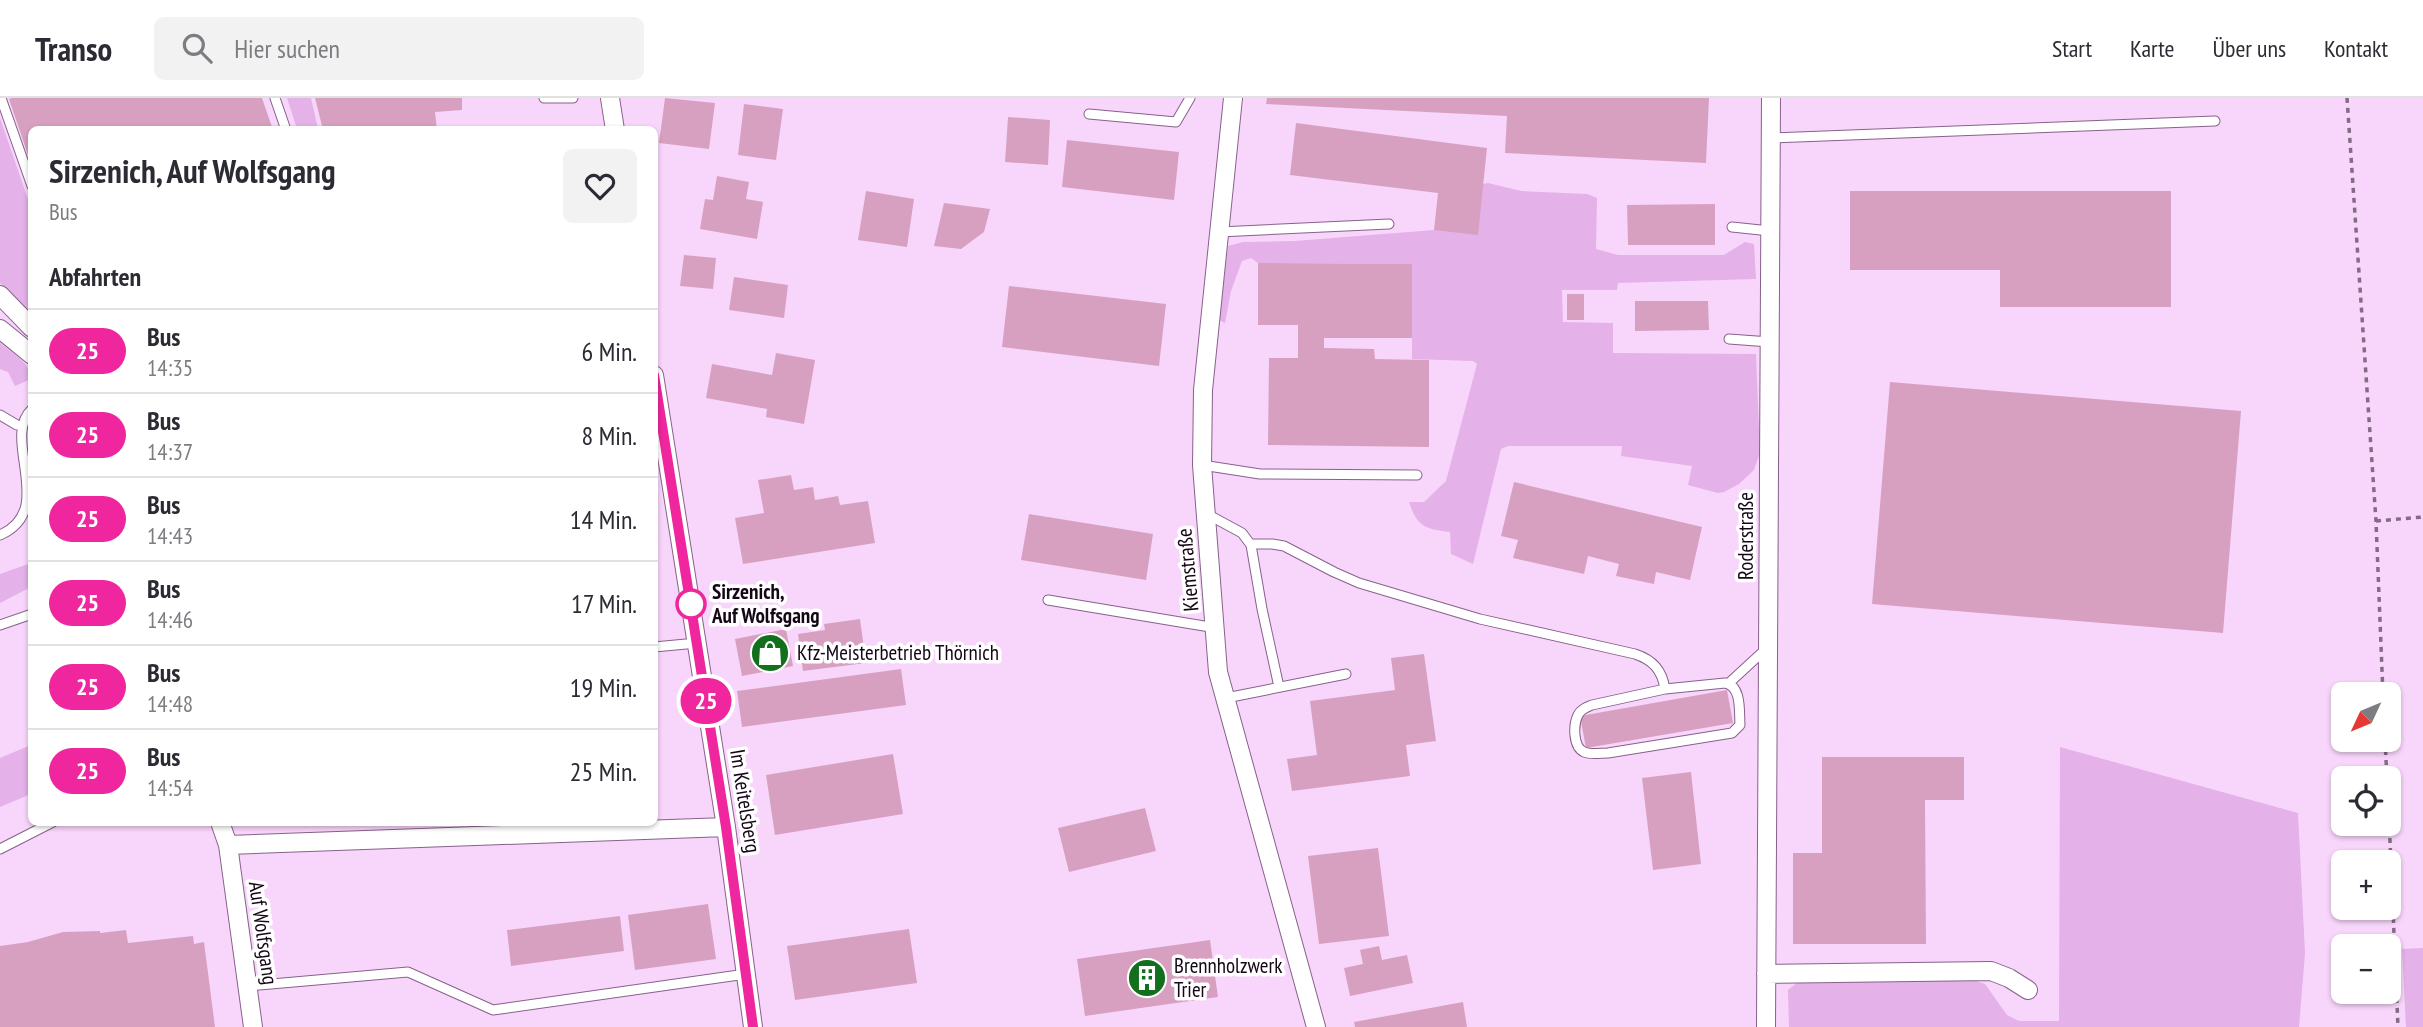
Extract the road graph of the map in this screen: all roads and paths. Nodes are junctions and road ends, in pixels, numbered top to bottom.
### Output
1 (1, 98) edge
2 (275, 98) edge
3 (544, 98) edge
4 (573, 98) edge
5 (610, 98) edge
6 (1190, 98) edge
7 (1233, 98) edge
8 (1771, 98) edge
9 (2347, 98) edge
10 (1089, 114) dead end
11 (2215, 121) dead end
12 (285, 126) edge
13 (614, 126) edge
14 (1771, 138) junction
15 (28, 175) edge
16 (1389, 224) dead end
17 (1732, 227) dead end
18 (1770, 231) junction
19 (1219, 232) junction
20 (0, 295) edge
21 (28, 324) edge
22 (0, 330) edge
23 (1729, 339) dead end
24 (1770, 342) junction
25 (28, 352) edge
26 (658, 400) edge
27 (28, 412) edge
28 (0, 415) edge
29 (17, 425) junction
30 (1202, 465) junction
31 (1417, 475) dead end
32 (1205, 513) junction
33 (2423, 517) edge
34 (2376, 521) junction
35 (0, 535) edge
36 (1250, 544) junction
37 (1048, 600) dead end
38 (28, 615) edge
39 (0, 625) edge
40 (1216, 628) junction
41 (697, 643) junction
42 (658, 647) edge
43 (1768, 647) junction
44 (1346, 674) dead end
45 (2383, 682) edge
46 (1730, 683) junction
47 (1279, 687) junction
48 (1665, 689) junction
49 (1226, 698) junction
50 (45, 826) edge
51 (221, 826) edge
52 (726, 827) junction
53 (2390, 836) edge
54 (228, 845) junction
55 (0, 849) edge
56 (746, 974) junction
57 (1766, 974) junction
58 (248, 986) junction
59 (2028, 990) dead end
60 (253, 1027) edge
61 (753, 1027) edge
62 (1316, 1027) edge
63 (1766, 1027) edge
64 (2398, 1027) edge

1 - 15 lane
2 - 12 lane
3 - 4 lane
5 - 13 street
6 - 10 lane
7 - 19 street, Kiemstraße
8 - 14 street, Roderstraße
9 - 34 path
11 - 14 lane
14 - 18 street, Roderstraße
16 - 19 lane
17 - 18 lane
18 - 24 street, Roderstraße
19 - 30 street, Kiemstraße
20 - 21 street
22 - 25 street
23 - 24 lane
24 - 43 street, Roderstraße
26 - 41 street, Im Keitelsberg
27 - 29 lane
28 - 29 lane
29 - 35 lane
30 - 31 lane
30 - 32 street, Kiemstraße
32 - 36 lane
32 - 40 street, Kiemstraße
33 - 34 path
34 - 45 path
36 - 47 lane
36 - 48 lane
37 - 40 lane
38 - 39 lane
40 - 49 street, Kiemstraße
41 - 42 lane
41 - 52 street, Im Keitelsberg
43 - 46 lane
43 - 57 street, Roderstraße
44 - 47 lane
46 - 48 lane
46 - 48 lane
47 - 49 lane
49 - 62 street, Kiemstraße
50 - 55 lane
51 - 54 street, Auf Wolfsgang
52 - 54 street
52 - 56 street, Im Keitelsberg
53 - 64 path
54 - 58 street, Auf Wolfsgang
56 - 58 lane
56 - 61 street, Im Keitelsberg
57 - 59 street
57 - 63 street, Roderstraße
58 - 60 street, Auf Wolfsgang

